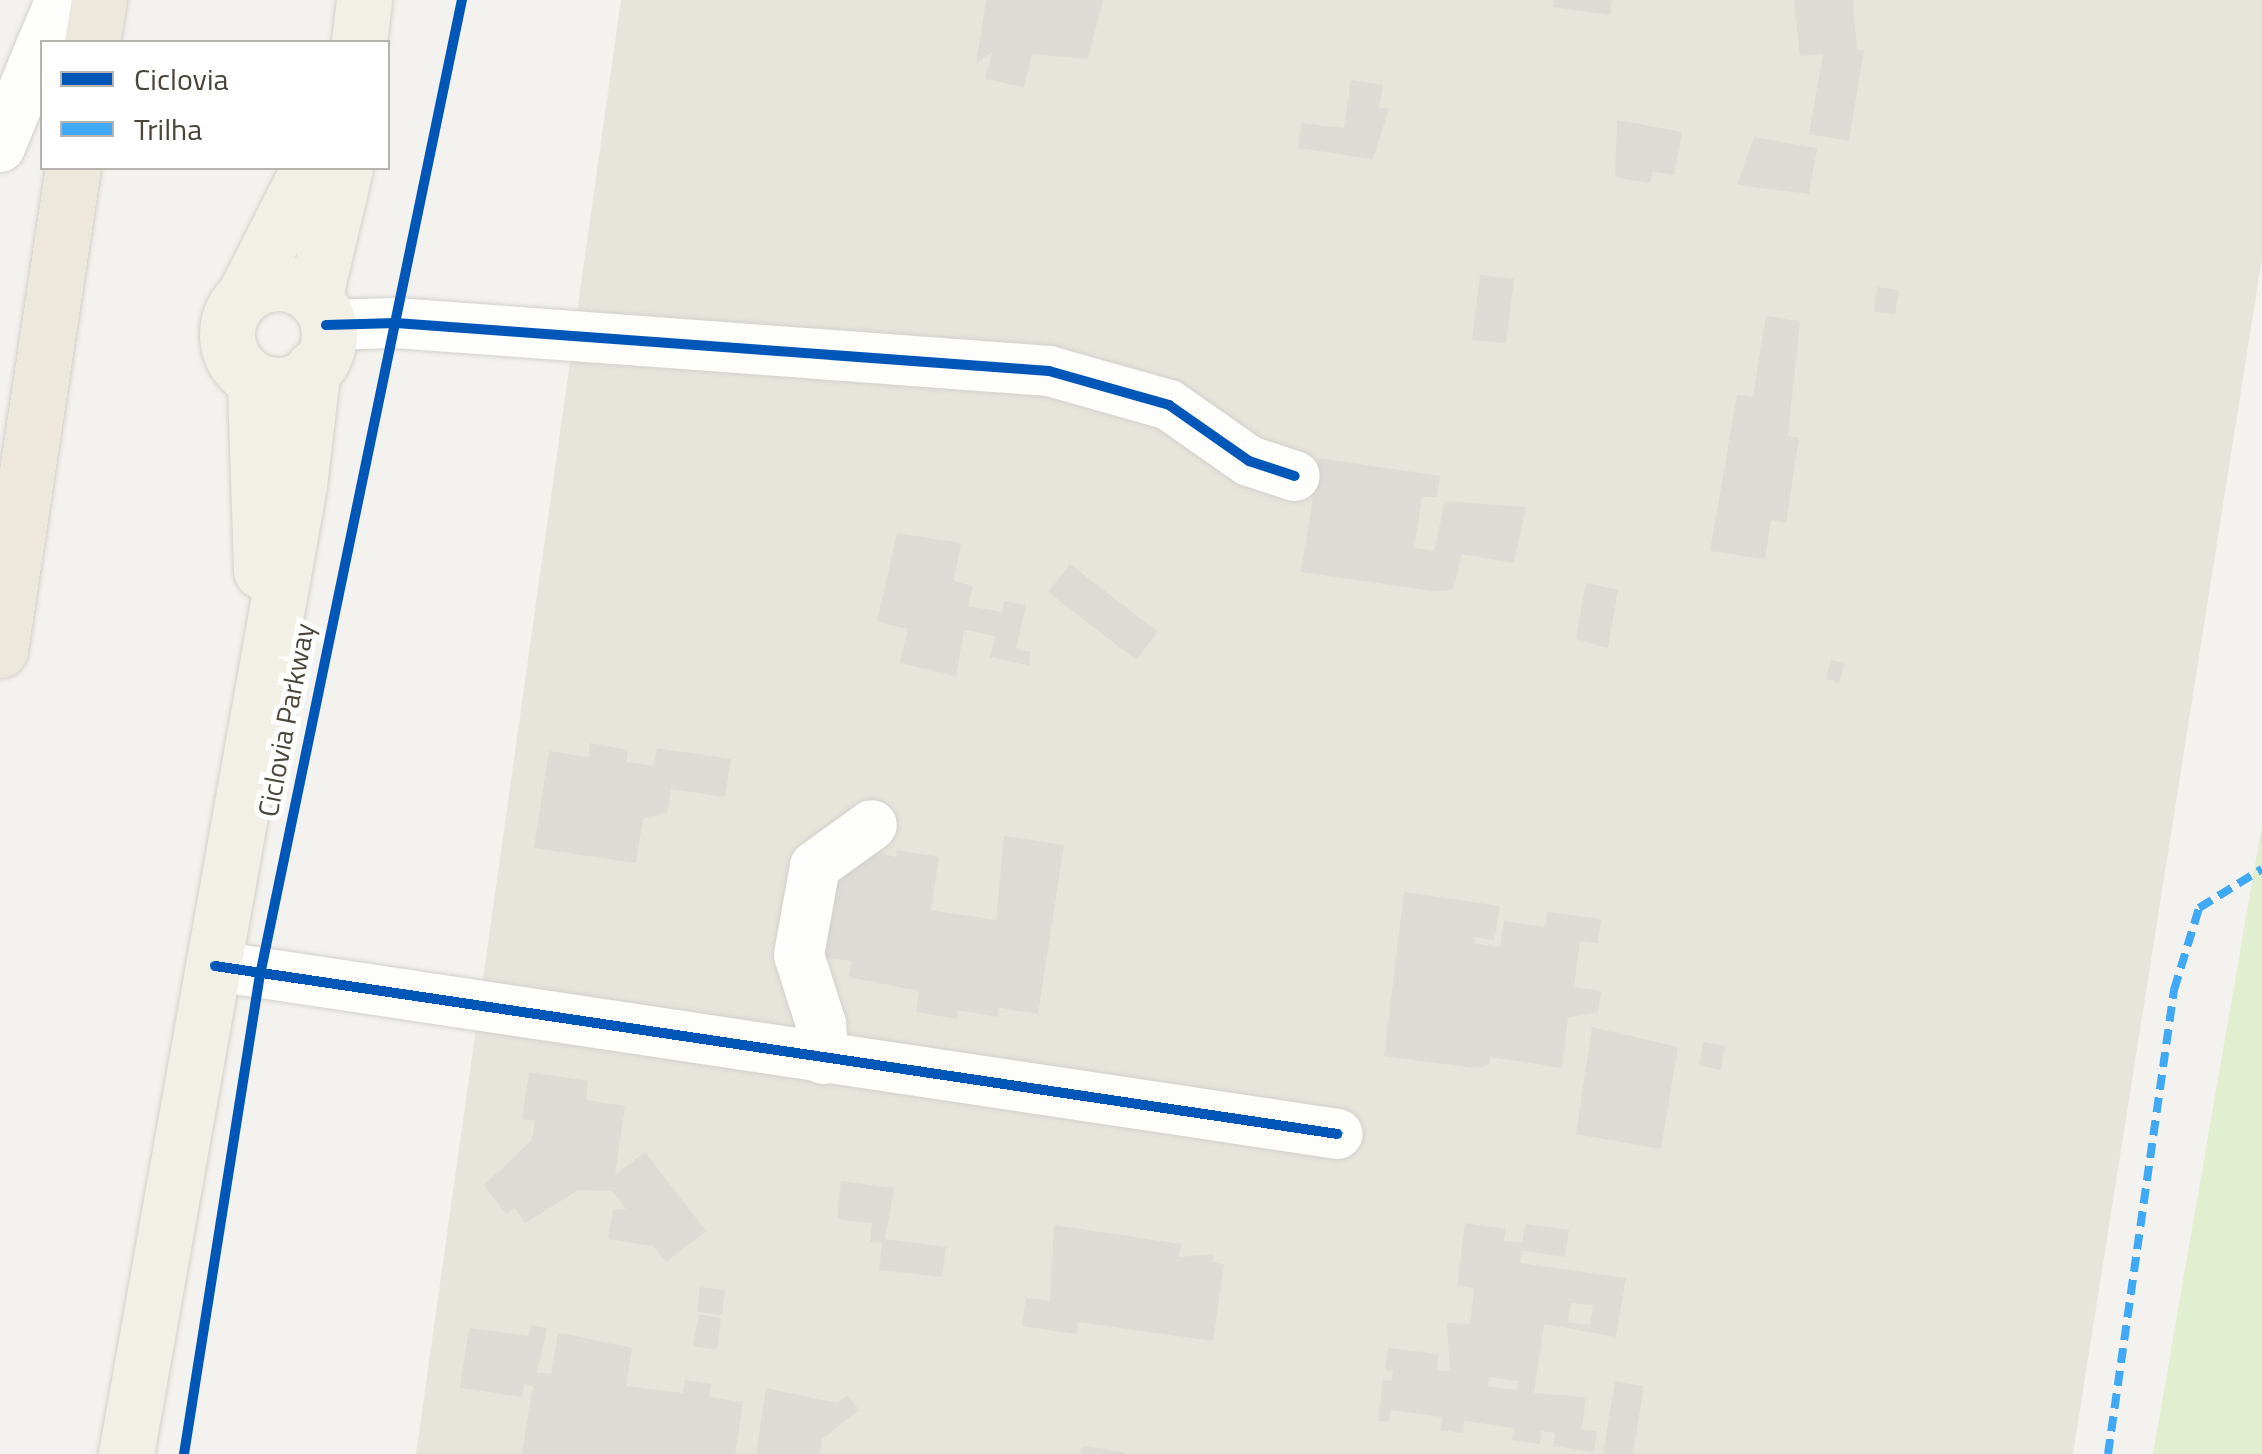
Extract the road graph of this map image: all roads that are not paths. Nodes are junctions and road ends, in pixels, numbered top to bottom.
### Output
1 (61, 0) edge
2 (99, 0) edge
3 (364, 0) edge
4 (44, 40) edge
5 (92, 40) edge
6 (358, 40) edge
7 (40, 50) edge
8 (0, 146) edge
9 (72, 170) edge
10 (307, 170) edge
11 (345, 170) edge
12 (246, 292) junction
13 (318, 329) junction
14 (256, 387) junction
15 (1295, 476) dead end
16 (268, 628) junction
17 (0, 650) edge
18 (872, 825) dead end
19 (215, 966) junction
20 (823, 1058) junction
21 (1338, 1134) dead end
22 (126, 1454) edge

1 - 4 street
2 - 5 highway
3 - 6 main road
7 - 8 street
9 - 17 highway
10 - 12 main road
11 - 13 main road
12 - 13 main road
12 - 14 main road
13 - 14 main road
13 - 15 street
13 - 16 main road
14 - 16 main road
16 - 19 main road
18 - 20 street
19 - 20 street
19 - 22 main road
20 - 21 street

